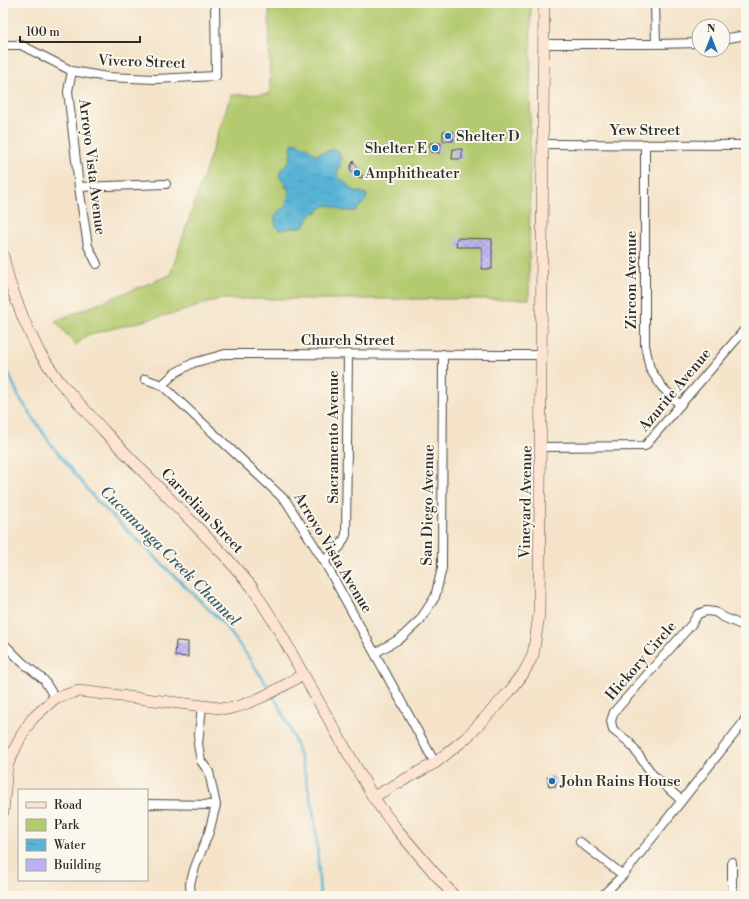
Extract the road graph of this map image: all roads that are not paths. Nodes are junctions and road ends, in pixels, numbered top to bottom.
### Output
1 (215, 3) edge
2 (544, 3) edge
3 (655, 3) edge
4 (746, 35) edge
5 (731, 38) edge
6 (691, 43) edge
7 (3, 44) edge
8 (543, 44) junction
9 (656, 44) junction
10 (72, 71) junction
11 (544, 144) junction
12 (645, 144) junction
13 (746, 145) edge
14 (166, 184) dead end
15 (79, 187) junction
16 (3, 255) edge
17 (97, 264) dead end
18 (746, 328) edge
19 (348, 354) junction
20 (443, 354) junction
21 (542, 354) junction
22 (145, 379) dead end
23 (162, 385) junction
24 (680, 405) junction
25 (541, 447) junction
26 (324, 561) junction
27 (746, 627) edge
28 (3, 643) edge
29 (375, 653) junction
30 (303, 674) junction
31 (55, 698) junction
32 (202, 706) junction
33 (746, 717) edge
34 (7, 753) edge
35 (435, 763) junction
36 (373, 797) junction
37 (681, 800) junction
38 (148, 804) edge
39 (216, 805) junction
40 (3, 812) edge
41 (580, 842) dead end
42 (732, 862) dead end
43 (623, 875) junction
44 (191, 896) edge
45 (454, 896) edge
46 (602, 896) edge
47 (732, 896) edge

1 - 10 street, Vivero Street
2 - 8 street, Vineyard Avenue
3 - 9 street
4 - 5 street
6 - 9 street
7 - 10 street, Vivero Street
8 - 9 street
8 - 11 street, Vineyard Avenue
10 - 15 street, Arroyo Vista Avenue
11 - 12 street, Yew Street
11 - 21 street, Vineyard Avenue
12 - 13 street, Yew Street
12 - 24 street, Zircon Avenue
14 - 15 street
15 - 17 street, Arroyo Vista Avenue
16 - 30 street, Carnelian Street
18 - 24 street, Azurite Avenue
19 - 20 street, Church Street
19 - 23 street, Church Street
19 - 26 street, Sacramento Avenue
20 - 21 street, Church Street
20 - 29 street, San Diego Avenue
21 - 25 street, Vineyard Avenue
22 - 23 street, Arroyo Vista Avenue
23 - 26 street, Arroyo Vista Avenue
24 - 25 street, Azurite Avenue
25 - 35 street, Vineyard Avenue
26 - 29 street, Arroyo Vista Avenue
27 - 37 street, Hickory Circle
28 - 31 street
29 - 35 street, Arroyo Vista Avenue
30 - 32 street
30 - 36 street, Carnelian Street
31 - 32 street
31 - 34 street
32 - 39 street
33 - 37 street
34 - 40 street
35 - 36 street, Vineyard Avenue
36 - 45 street
37 - 43 street
38 - 39 street
39 - 44 street
41 - 43 street
42 - 47 street
43 - 46 street

